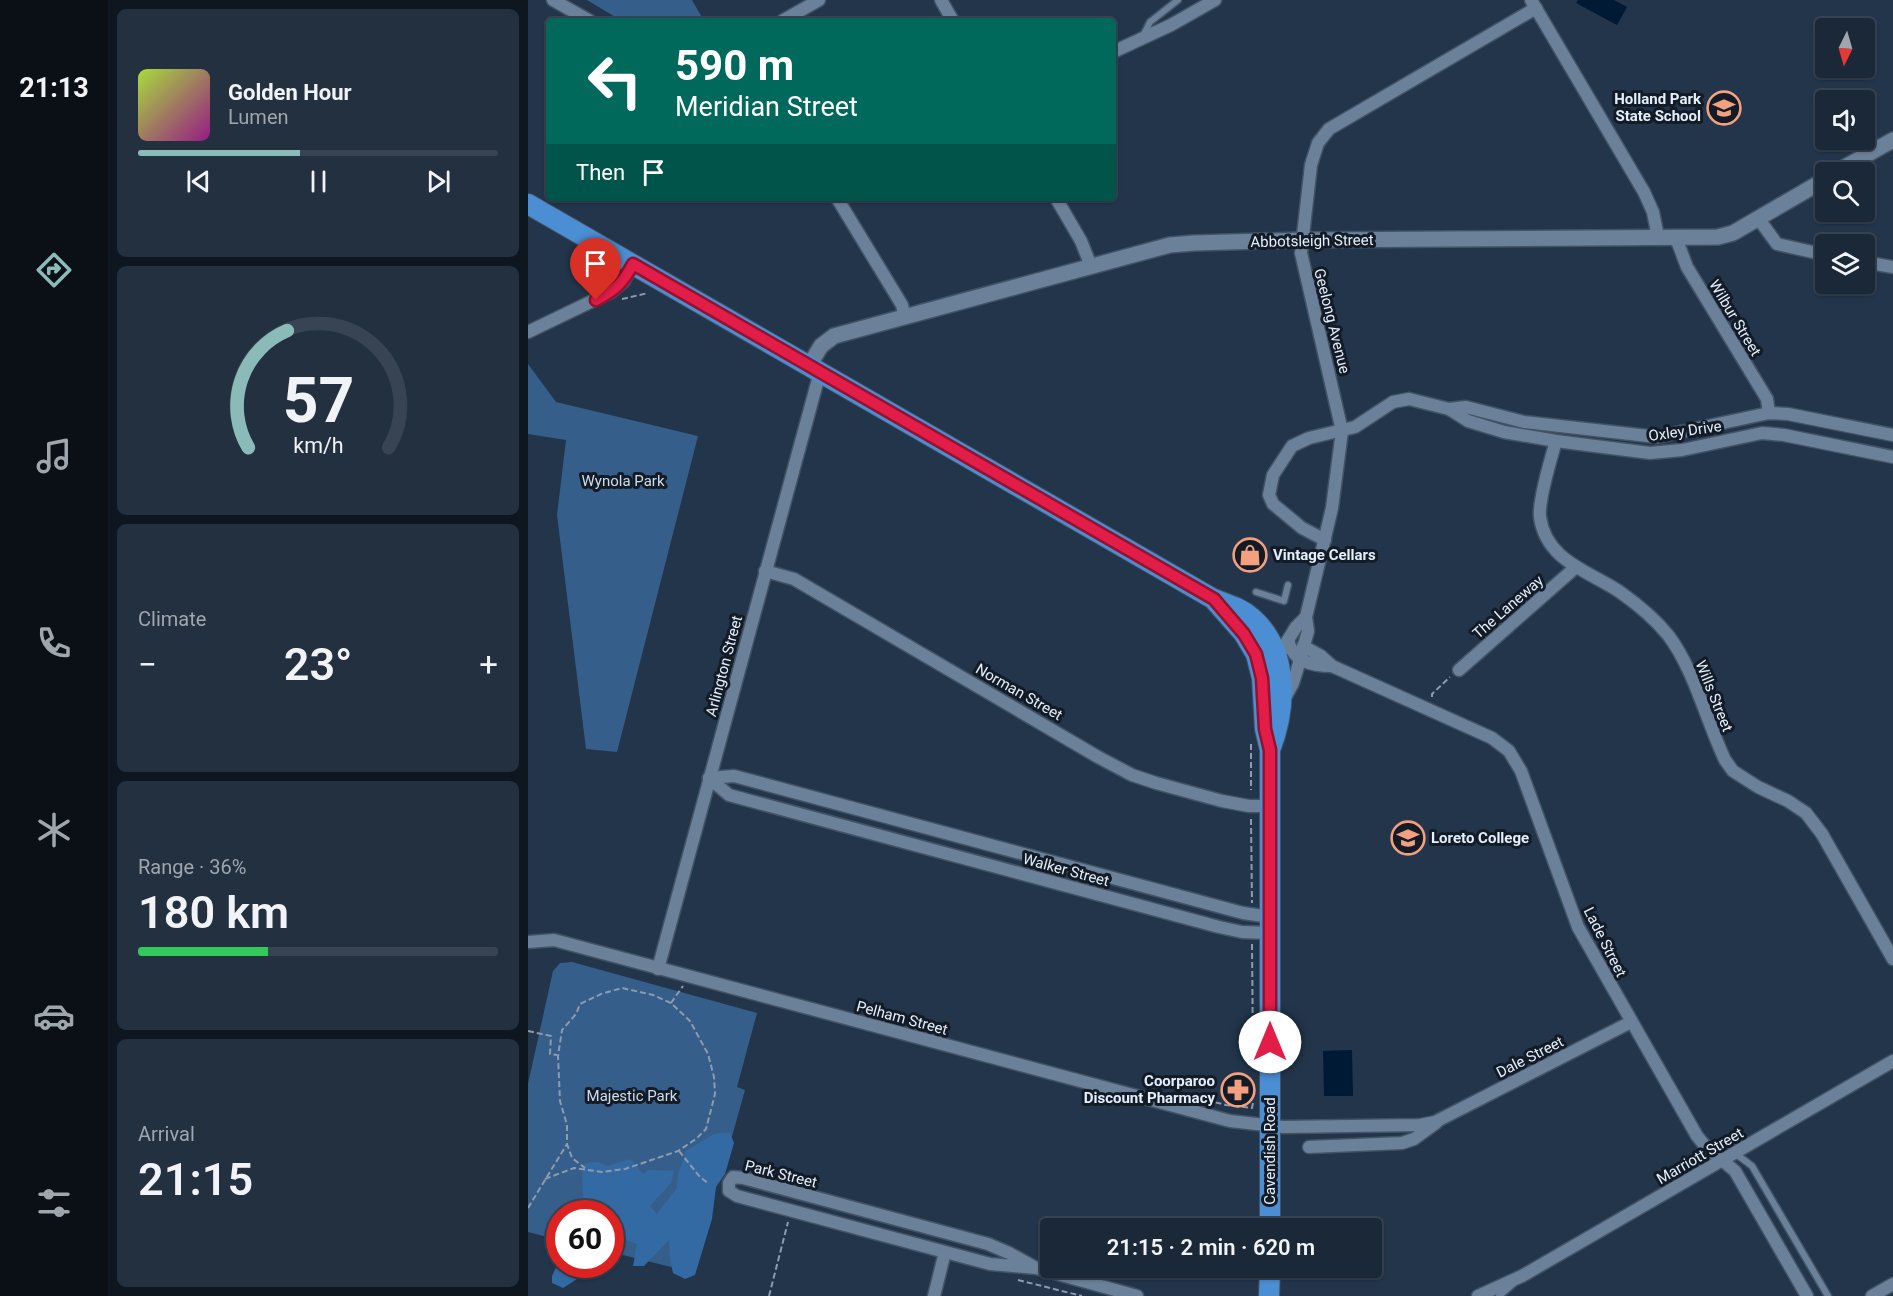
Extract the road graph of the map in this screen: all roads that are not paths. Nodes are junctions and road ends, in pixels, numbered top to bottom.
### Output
1 (553, 0) edge
2 (819, 0) edge
3 (941, 0) edge
4 (1178, 0) edge
5 (1215, 0) edge
6 (1534, 4) edge
7 (585, 18) edge
8 (787, 18) edge
9 (951, 18) edge
10 (1141, 40) junction
11 (1116, 51) edge
12 (1893, 140) edge
13 (1854, 162) edge
14 (1815, 185) edge
15 (839, 201) edge
16 (1058, 201) edge
17 (528, 204) edge
18 (1758, 218) junction
19 (1658, 237) junction
20 (1676, 238) junction
21 (1303, 240) junction
22 (1815, 253) edge
23 (633, 264) junction
24 (1875, 264) edge
25 (1091, 266) junction
26 (1893, 267) edge
27 (905, 318) junction
28 (528, 332) edge
29 (814, 369) junction
30 (1449, 409) junction
31 (1769, 413) junction
32 (1342, 431) junction
33 (1893, 435) edge
34 (1556, 441) junction
35 (1893, 457) edge
36 (1325, 540) junction
37 (1576, 567) junction
38 (765, 571) junction
39 (1288, 585) dead end
40 (1256, 592) dead end
41 (1214, 599) junction
42 (1306, 616) junction
43 (1303, 646) junction
44 (1283, 647) junction
45 (1300, 659) junction
46 (1332, 666) junction
47 (1459, 670) dead end
48 (1262, 678) junction
49 (1280, 705) junction
50 (1270, 750) junction
51 (709, 778) junction
52 (1270, 806) junction
53 (860, 810) junction
54 (855, 829) junction
55 (1270, 925) junction
56 (528, 942) edge
57 (1893, 959) edge
58 (658, 969) junction
59 (1631, 1022) junction
60 (1893, 1061) edge
61 (1442, 1119) junction
62 (1270, 1125) junction
63 (1309, 1147) dead end
64 (1735, 1153) junction
65 (1723, 1160) junction
66 (1270, 1218) edge
67 (945, 1252) junction
68 (1036, 1268) junction
69 (1522, 1276) junction
70 (1270, 1278) edge
71 (1893, 1284) edge
72 (934, 1296) edge
73 (1137, 1296) edge
74 (1269, 1296) edge
75 (1478, 1296) edge
76 (1499, 1296) edge
77 (1807, 1296) edge
78 (1828, 1296) edge
79 (1872, 1296) edge

1 - 7 street
2 - 8 street
3 - 9 street
4 - 10 lane
5 - 10 street
6 - 19 street
6 - 21 street, Geelong Avenue
10 - 11 street
12 - 13 street
14 - 18 street, Abbotsleigh Street
15 - 27 street
16 - 25 street
17 - 23 main road, Cavendish Road
18 - 20 street, Abbotsleigh Street
18 - 22 street
19 - 20 street, Abbotsleigh Street
19 - 21 street, Abbotsleigh Street
20 - 31 street, Wilbur Street
21 - 25 street, Abbotsleigh Street
21 - 32 street, Geelong Avenue
23 - 28 street
23 - 29 main road, Cavendish Road
24 - 26 street
25 - 27 street, Abbotsleigh Street
27 - 29 street, Abbotsleigh Street
29 - 38 street, Arlington Street
29 - 41 main road, Cavendish Road
30 - 31 street, Oxley Drive
30 - 32 street, Oxley Drive
30 - 34 street, Oxley Drive
31 - 33 street, Oxley Drive
32 - 36 street, Geelong Avenue
32 - 36 street, Oxley Drive
34 - 35 street, Oxley Drive
34 - 37 street, Wills Street
36 - 42 street, Geelong Avenue
37 - 47 street, The Laneway
37 - 57 street, Wills Street
38 - 51 street, Arlington Street
38 - 52 street, Norman Street
39 - 40 lane
41 - 44 main road, Cavendish Road
41 - 48 main road, Cavendish Road
42 - 43 street, Geelong Avenue
42 - 44 street, Geelong Avenue
43 - 45 street, Geelong Avenue
43 - 46 street, Lade Street
44 - 45 street
44 - 48 street, Geelong Avenue
44 - 49 main road, Cavendish Road
45 - 46 street, Lade Street
45 - 49 street, Geelong Avenue
46 - 59 street, Lade Street
48 - 50 main road, Cavendish Road
49 - 50 main road, Cavendish Road
50 - 52 main road, Cavendish Road
51 - 53 street, Walker Street
51 - 54 street, Walker Street
51 - 58 street, Arlington Street
52 - 55 main road, Cavendish Road
53 - 54 street
53 - 55 street, Walker Street
54 - 55 street, Walker Street
55 - 62 main road, Cavendish Road
56 - 58 street, Pelham Street
58 - 62 street, Pelham Street
59 - 61 street, Dale Street
59 - 65 street, Lade Street
60 - 64 street, Marriott Street
61 - 62 street, Dale Street
61 - 63 street, Dale Street
62 - 66 main road, Cavendish Road
64 - 65 street, Marriott Street
64 - 78 lane
65 - 69 street, Marriott Street
65 - 77 street, Lade Street
67 - 68 street, Park Street
67 - 68 street, Park Street
67 - 72 street
68 - 73 street, Park Street
69 - 75 street, Marriott Street
69 - 76 lane, Marriott Street
70 - 74 main road
71 - 79 street

